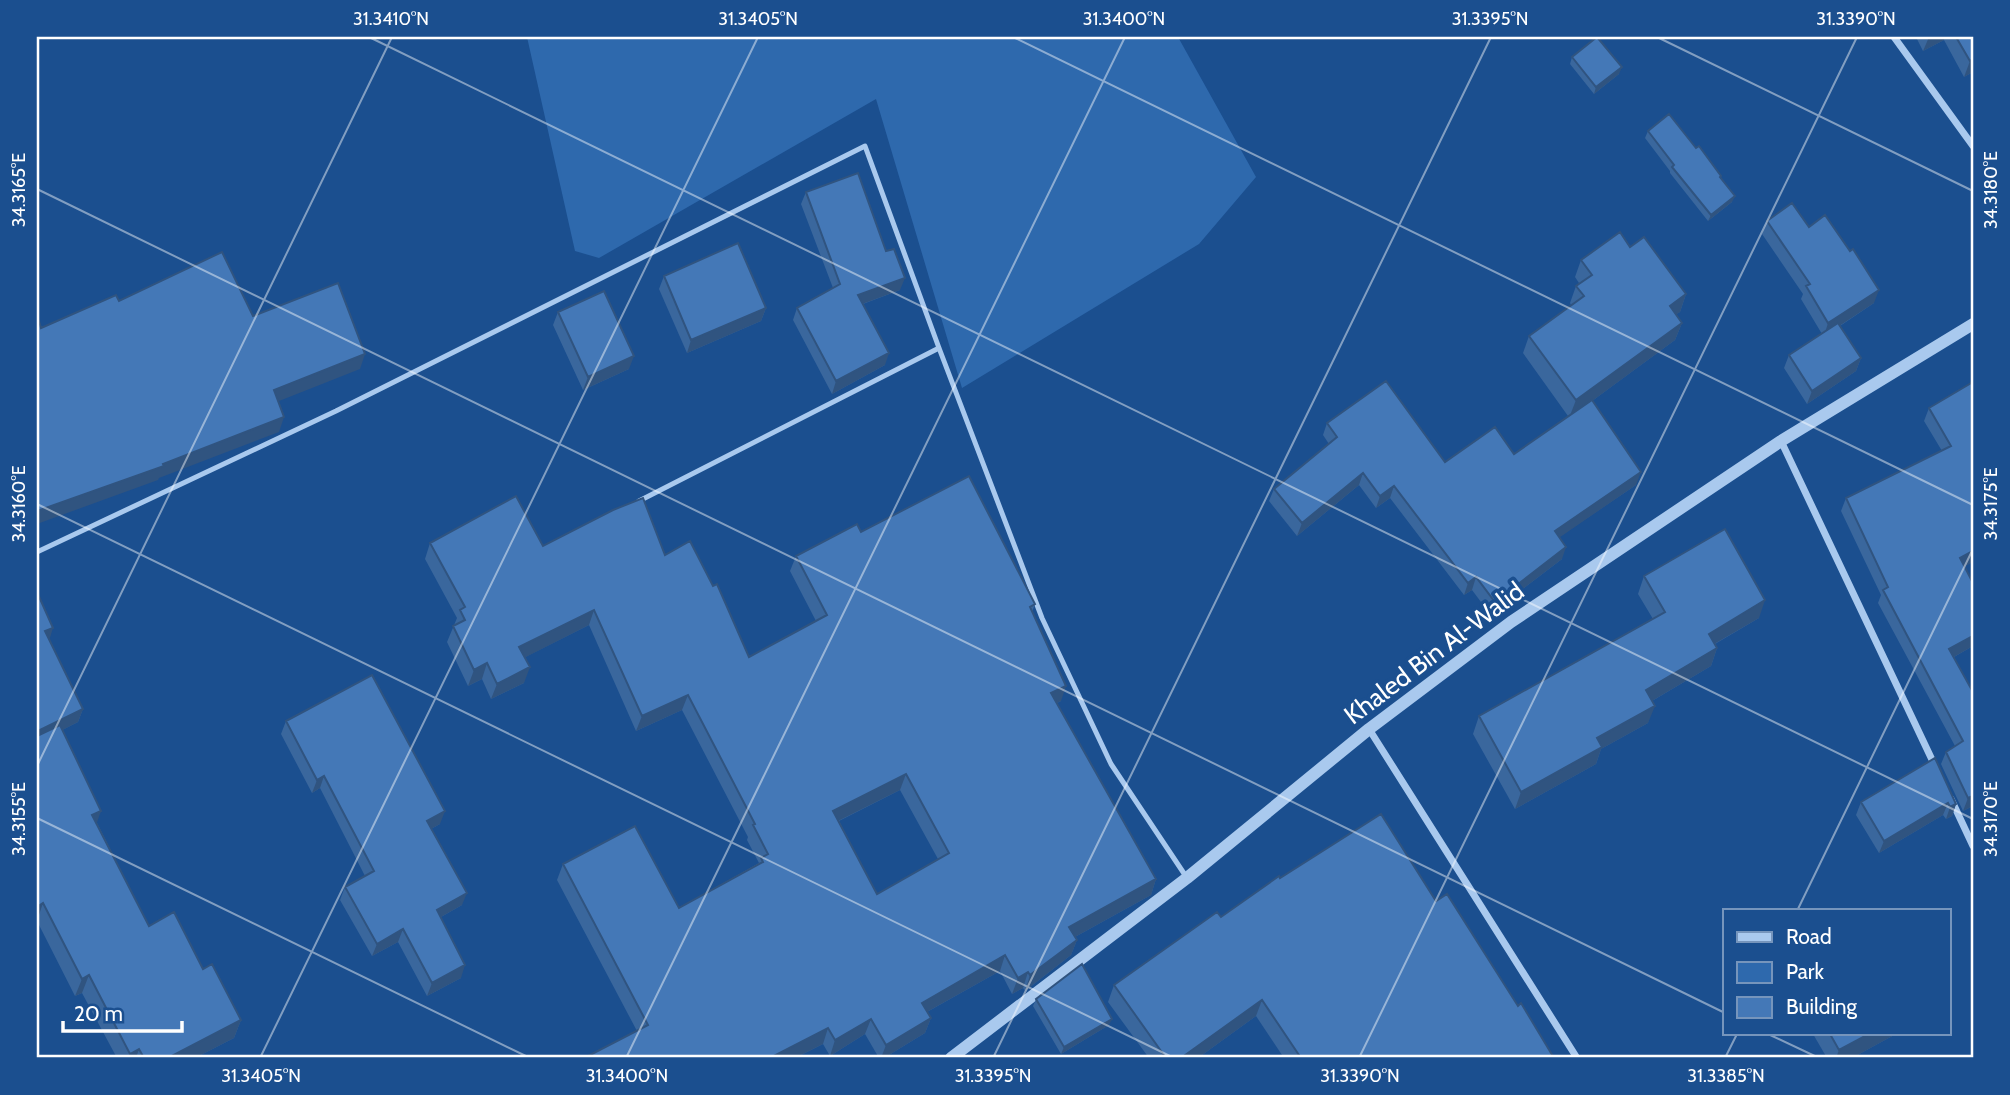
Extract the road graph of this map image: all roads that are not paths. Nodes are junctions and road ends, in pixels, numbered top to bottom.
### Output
1 (1894, 37) edge
2 (1973, 146) edge
3 (1973, 324) edge
4 (939, 348) junction
5 (1781, 441) junction
6 (635, 503) edge
7 (37, 552) edge
8 (1369, 729) junction
9 (1938, 772) edge
10 (1950, 797) edge
11 (1973, 846) edge
12 (1187, 878) junction
13 (951, 1058) edge
14 (1577, 1058) edge

1 - 2 street
3 - 5 street, Khaled Bin Al-Walid
4 - 6 lane
4 - 7 lane
4 - 12 lane
5 - 8 street, Khaled Bin Al-Walid
5 - 9 street
8 - 12 street, Khaled Bin Al-Walid
8 - 14 street
10 - 11 street
12 - 13 street, Khaled Bin Al-Walid

